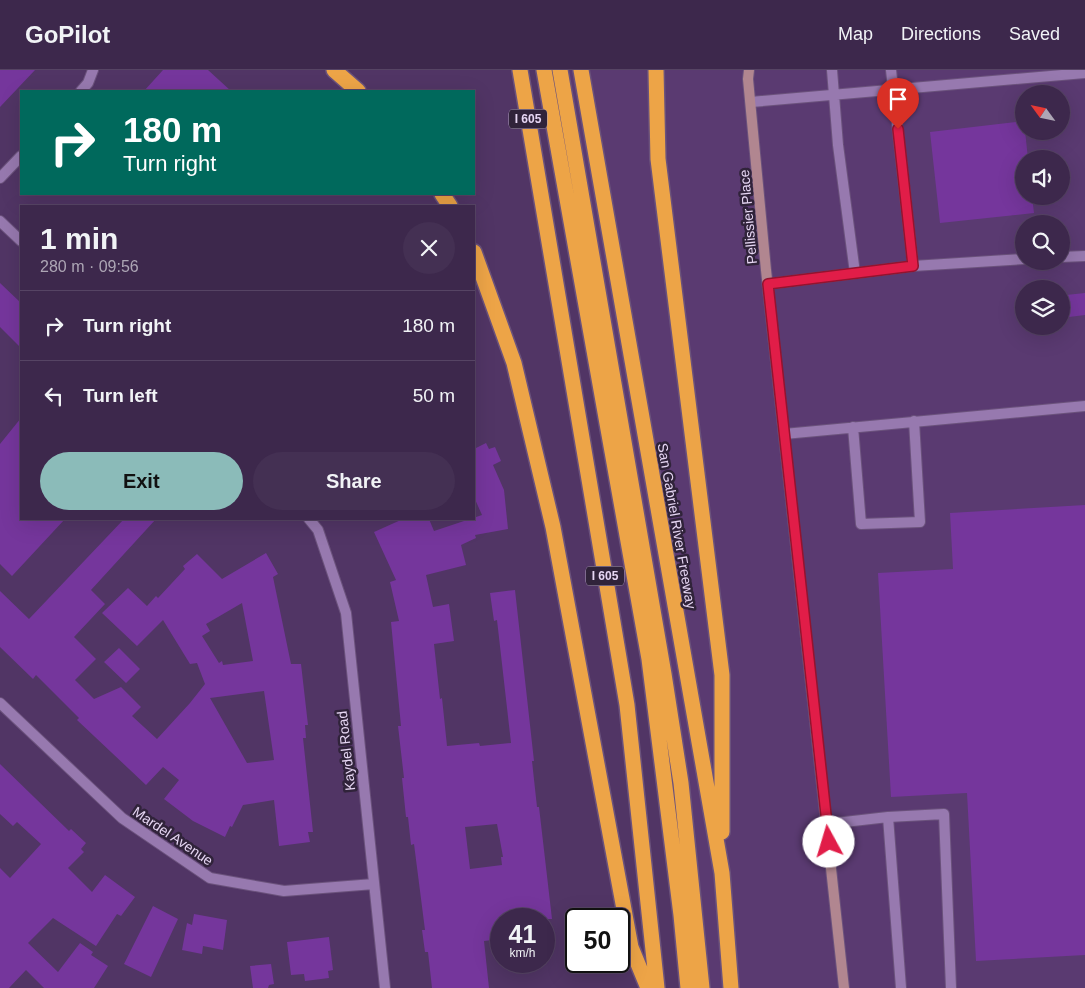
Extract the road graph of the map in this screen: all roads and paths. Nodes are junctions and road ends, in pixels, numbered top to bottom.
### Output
1 (93, 70) edge
2 (334, 70) edge
3 (510, 70) edge
4 (520, 70) edge
5 (544, 70) edge
6 (560, 70) edge
7 (581, 70) edge
8 (656, 70) edge
9 (749, 70) edge
10 (832, 70) edge
11 (891, 70) edge
12 (1085, 73) edge
13 (81, 90) edge
14 (357, 90) edge
15 (893, 90) junction
16 (835, 95) junction
17 (751, 102) junction
18 (20, 157) edge
19 (537, 167) junction
20 (0, 178) edge
21 (0, 221) edge
22 (20, 239) edge
23 (475, 255) edge
24 (1085, 256) edge
25 (1070, 257) edge
26 (1015, 260) edge
27 (913, 266) junction
28 (855, 273) junction
29 (768, 284) junction
30 (1085, 406) edge
31 (914, 421) junction
32 (853, 428) junction
33 (784, 434) junction
34 (310, 520) edge
35 (0, 703) edge
36 (888, 817) junction
37 (827, 824) junction
38 (722, 873) junction
39 (374, 884) junction
40 (385, 988) edge
41 (648, 988) edge
42 (657, 988) edge
43 (688, 988) edge
44 (702, 988) edge
45 (731, 988) edge
46 (844, 988) edge
47 (901, 988) edge
48 (951, 988) edge

1 - 13 street
2 - 14 highway
3 - 19 highway
4 - 19 highway, I 605
5 - 43 highway
6 - 44 highway
7 - 38 highway, San Gabriel River Freeway
8 - 38 highway
9 - 17 main road, Pellissier Place
10 - 16 street
11 - 15 street
12 - 15 street
15 - 16 street
15 - 27 street
16 - 17 street
16 - 28 street
17 - 29 main road, Pellissier Place
18 - 20 street
19 - 42 highway, I 605
21 - 22 street
23 - 41 highway
24 - 25 street
26 - 27 street
27 - 28 street
28 - 29 street
29 - 33 main road, Pellissier Place
30 - 31 street
31 - 32 street
31 - 32 street
32 - 33 street
33 - 37 main road, Pellissier Place
34 - 39 street, Kaydel Road
35 - 39 street, Mardel Avenue
36 - 37 street
36 - 47 street
36 - 48 street
37 - 46 main road, Pellissier Place
38 - 45 highway, San Gabriel River Freeway
39 - 40 street, Kaydel Road

